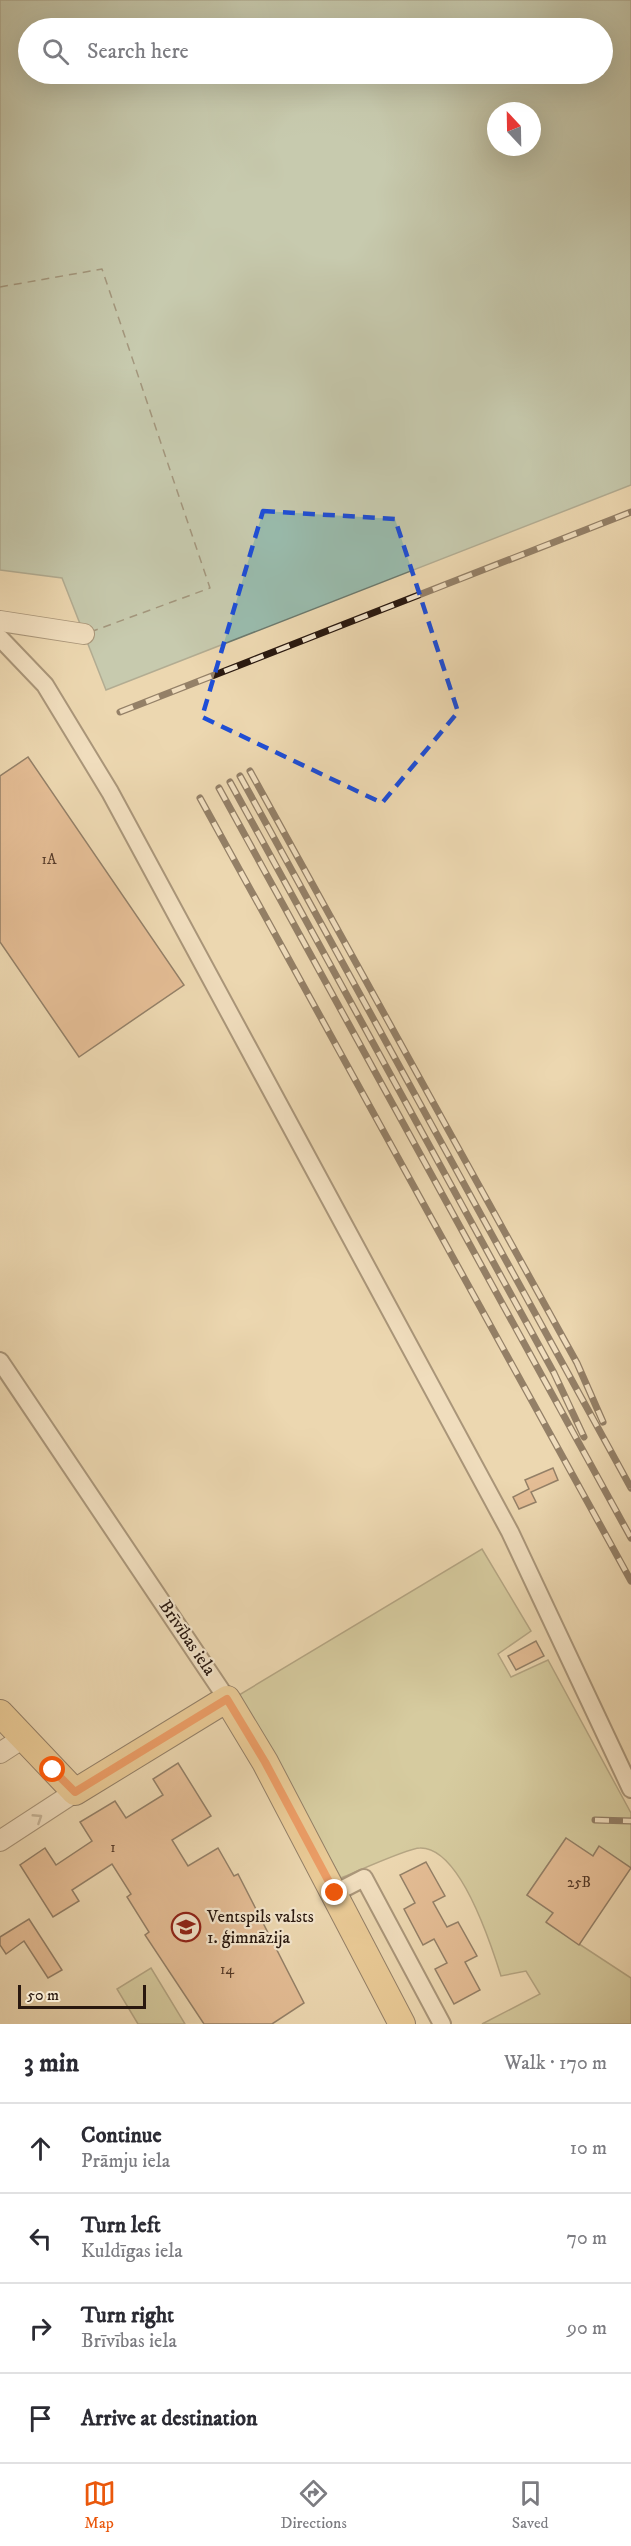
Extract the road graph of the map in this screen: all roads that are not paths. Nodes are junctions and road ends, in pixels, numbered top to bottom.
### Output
1 (0, 621) edge
2 (84, 634) dead end
3 (0, 638) edge
4 (0, 1361) edge
5 (227, 1699) junction
6 (0, 1713) edge
7 (23, 1738) junction
8 (0, 1753) edge
9 (631, 1788) edge
10 (75, 1792) junction
11 (0, 1841) edge
12 (335, 1893) junction
13 (402, 2024) edge
14 (442, 2024) edge

1 - 2 street
3 - 9 street
4 - 5 street, Brīvības iela
5 - 10 main road
5 - 12 main road, Brīvības iela
6 - 7 main road
7 - 8 street
7 - 10 main road
11 -> 10 street
12 - 13 main road, Brīvības iela
12 - 14 street

